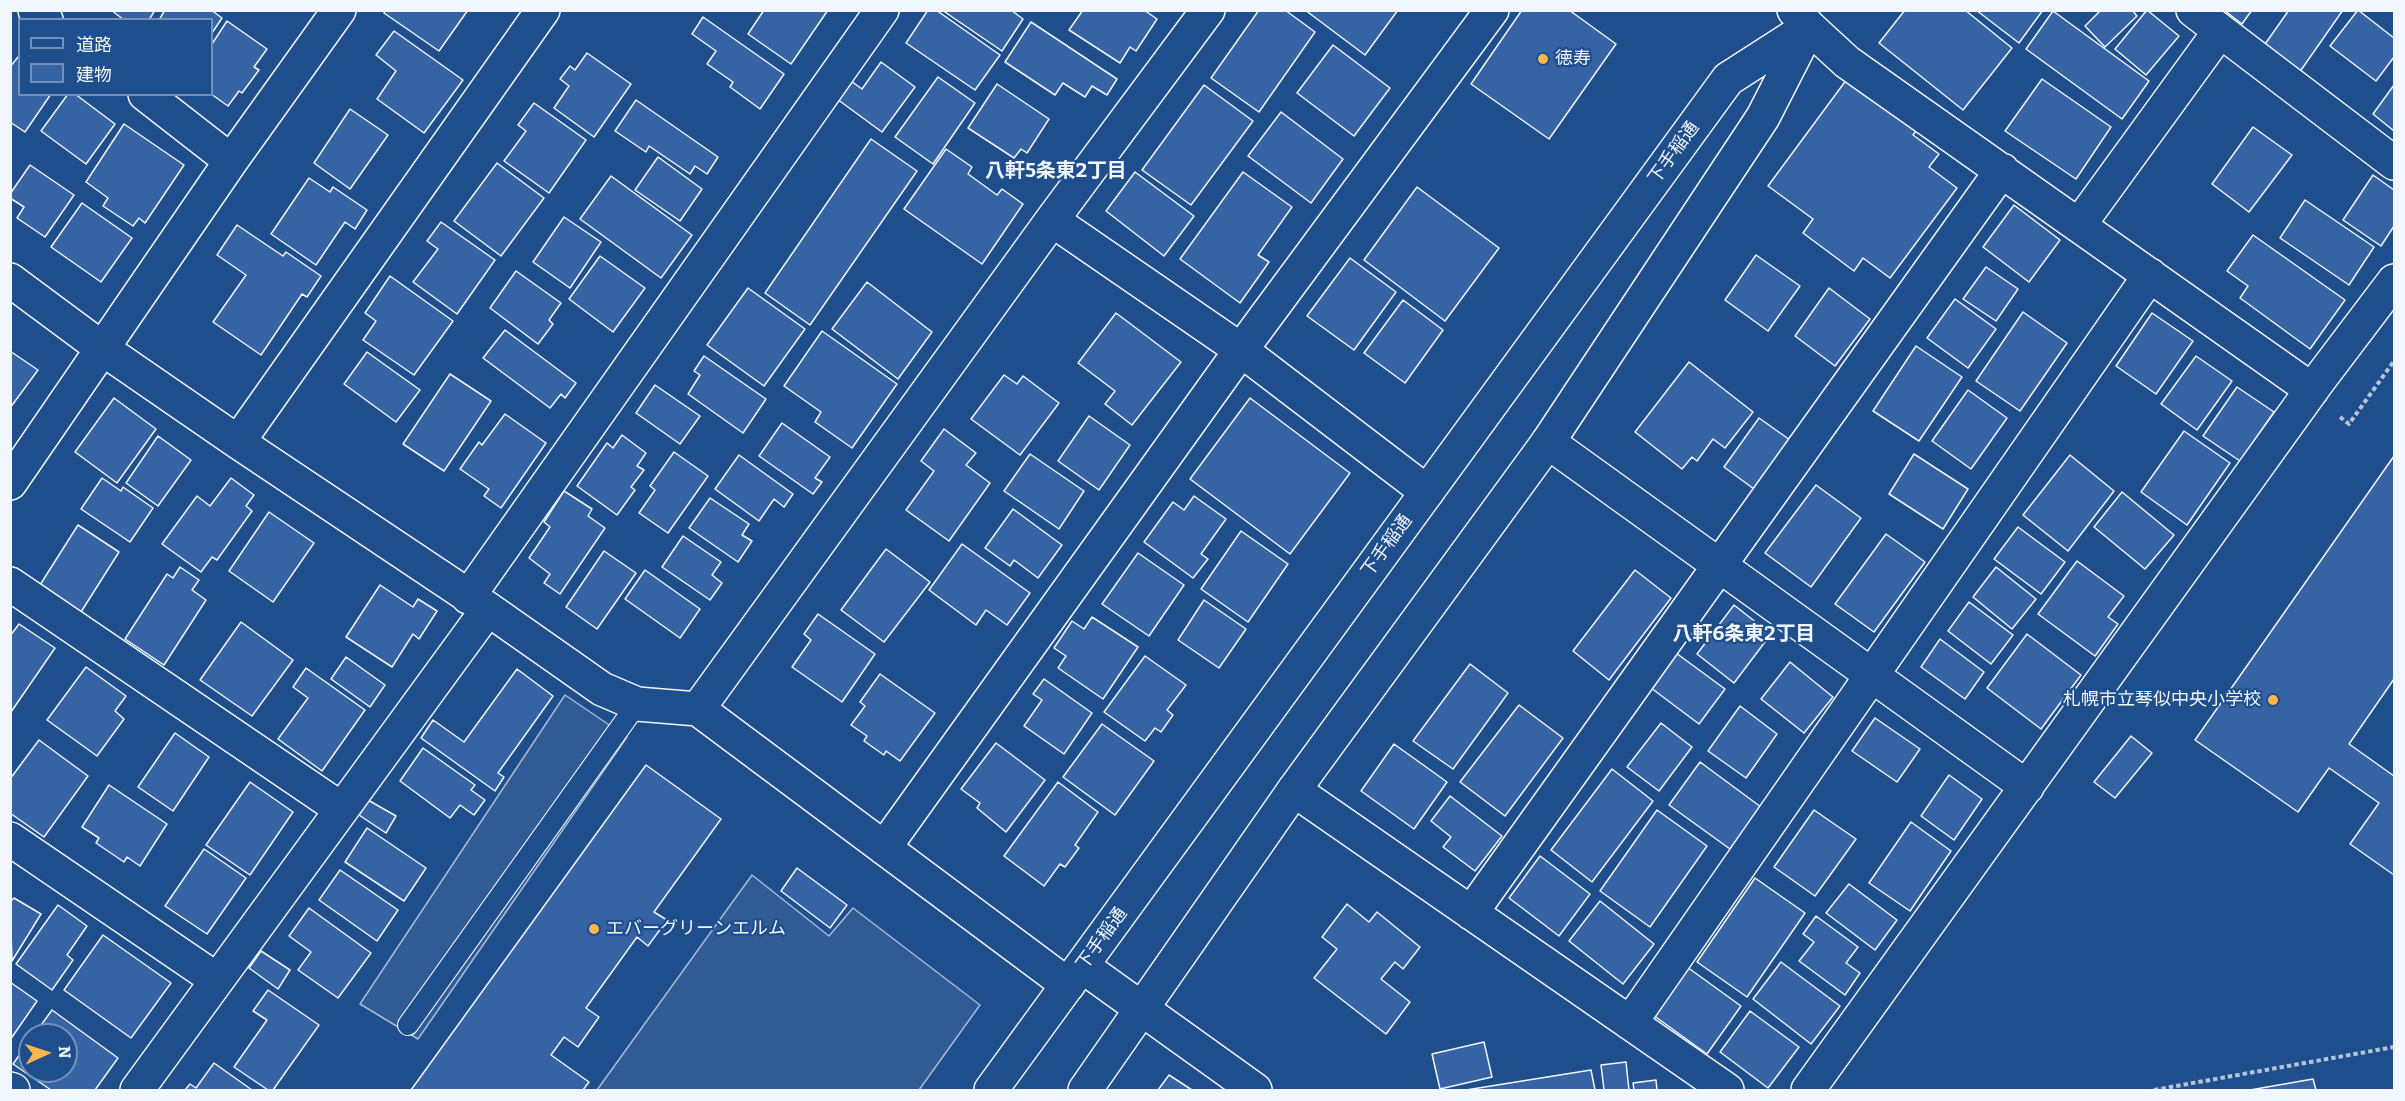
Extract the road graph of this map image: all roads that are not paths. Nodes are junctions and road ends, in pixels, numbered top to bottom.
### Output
1 (339, 10) edge
2 (543, 10) edge
3 (882, 10) edge
4 (1208, 10) edge
5 (1492, 10) edge
6 (2193, 10) edge
7 (1808, 16) edge
8 (2220, 31) junction
9 (148, 96) edge
10 (231, 161) junction
11 (2394, 163) edge
12 (2002, 170) junction
13 (1052, 220) junction
14 (2079, 225) junction
15 (2150, 275) junction
16 (10, 280) edge
17 (2394, 282) edge
18 (103, 349) junction
19 (1241, 350) junction
20 (2323, 401) junction
21 (238, 442) junction
22 (1548, 442) junction
23 (10, 483) edge
24 (1427, 492) junction
25 (1719, 567) junction
26 (10, 584) edge
27 (478, 603) junction
28 (1872, 677) junction
29 (637, 704) junction
30 (698, 709) junction
31 (2027, 787) junction
32 (1294, 790) junction
33 (341, 809) junction
34 (10, 840) edge
35 (884, 848) junction
36 (1471, 913) junction
37 (1075, 976) junction
38 (217, 981) junction
39 (1143, 1010) junction
40 (1630, 1023) junction
41 (408, 1025) dead end
42 (137, 1090) edge
43 (991, 1090) edge
44 (1085, 1090) edge
45 (1255, 1090) edge
46 (1727, 1090) edge
47 (1808, 1090) edge

1 - 10 street
2 - 21 street
3 - 27 street
4 - 13 street
5 - 19 street
6 - 8 street
7 - 12 street
7 - 22 street
7 - 24 street, 下手稲通
8 - 11 street
8 - 14 street
9 - 10 street
10 - 18 street
12 - 14 street
12 - 25 street
13 - 19 street
13 - 30 street
14 - 15 street
15 - 20 street
15 - 28 street
16 - 18 street
17 - 20 street
18 - 21 street
18 - 23 street
19 - 24 street
19 - 35 street
20 - 31 street
21 - 27 street
22 - 25 street
22 - 32 street
24 - 37 street, 下手稲通
25 - 28 street
25 - 36 street
26 - 33 street
27 - 29 street
27 - 33 street
28 - 31 street
28 - 40 street
29 - 30 street
29 - 41 lane
30 - 35 street
31 - 47 street
32 - 36 street
32 - 39 street
33 - 38 street
34 - 38 street
35 - 37 street
36 - 40 street
37 - 39 street
37 - 43 street, 下手稲通
38 - 42 street
39 - 44 street
39 - 45 street
40 - 46 street

